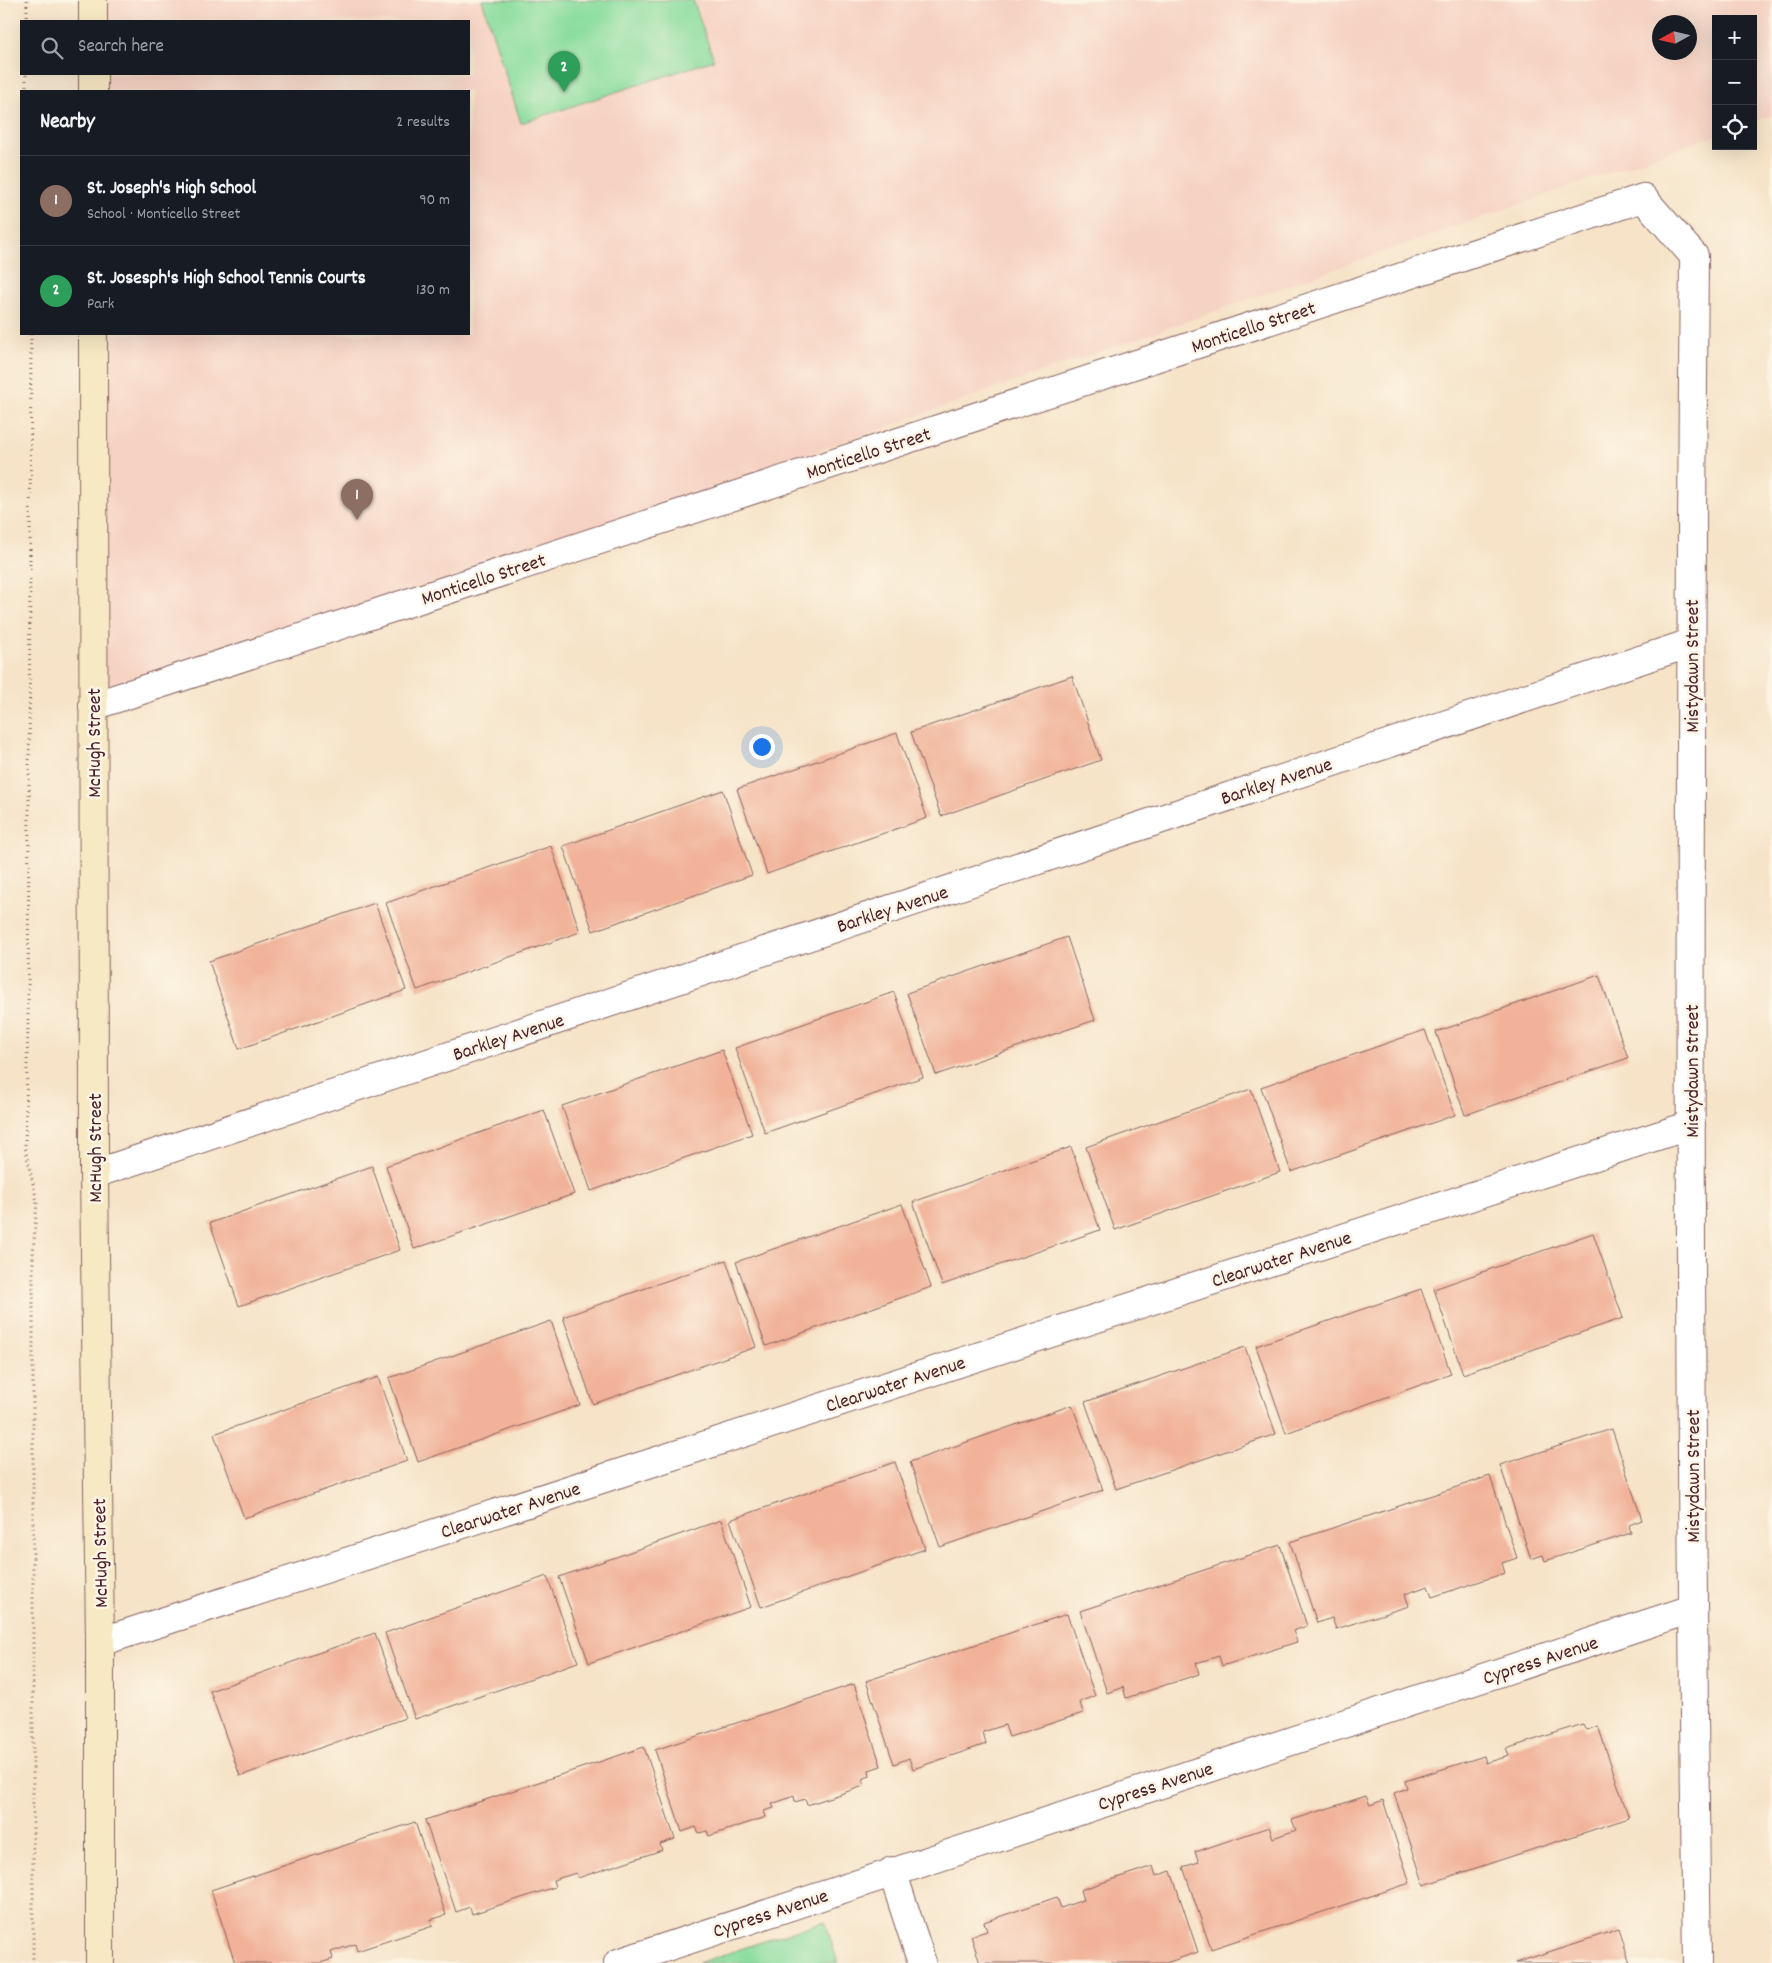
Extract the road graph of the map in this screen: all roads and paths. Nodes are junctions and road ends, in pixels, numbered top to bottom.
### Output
1 (27, 0) edge
2 (93, 0) edge
3 (27, 20) edge
4 (93, 20) edge
5 (26, 75) edge
6 (93, 75) edge
7 (26, 90) edge
8 (93, 90) edge
9 (1643, 198) joint
10 (31, 335) edge
11 (93, 335) edge
12 (1690, 642) junction
13 (93, 706) junction
14 (1690, 1125) junction
15 (94, 1174) junction
16 (1692, 1609) junction
17 (100, 1642) junction
18 (892, 1871) junction
19 (33, 1963) edge
20 (100, 1963) edge
21 (618, 1963) edge
22 (922, 1963) edge
23 (1697, 1963) edge

1 - 3 path
2 - 4 main road
5 - 7 path
6 - 8 main road
9 - 12 street, Mistydawn Street
9 - 13 street, Monticello Street
10 - 19 path
11 - 13 main road, McHugh Street
12 - 14 street, Mistydawn Street
12 - 15 street, Barkley Avenue
13 - 15 main road, McHugh Street
14 - 16 street, Mistydawn Street
14 - 17 street, Clearwater Avenue
15 - 17 main road, McHugh Street
16 - 18 street, Cypress Avenue
16 - 23 street, Mistydawn Street
17 - 20 main road, McHugh Street
18 - 21 street, Cypress Avenue
18 - 22 street

